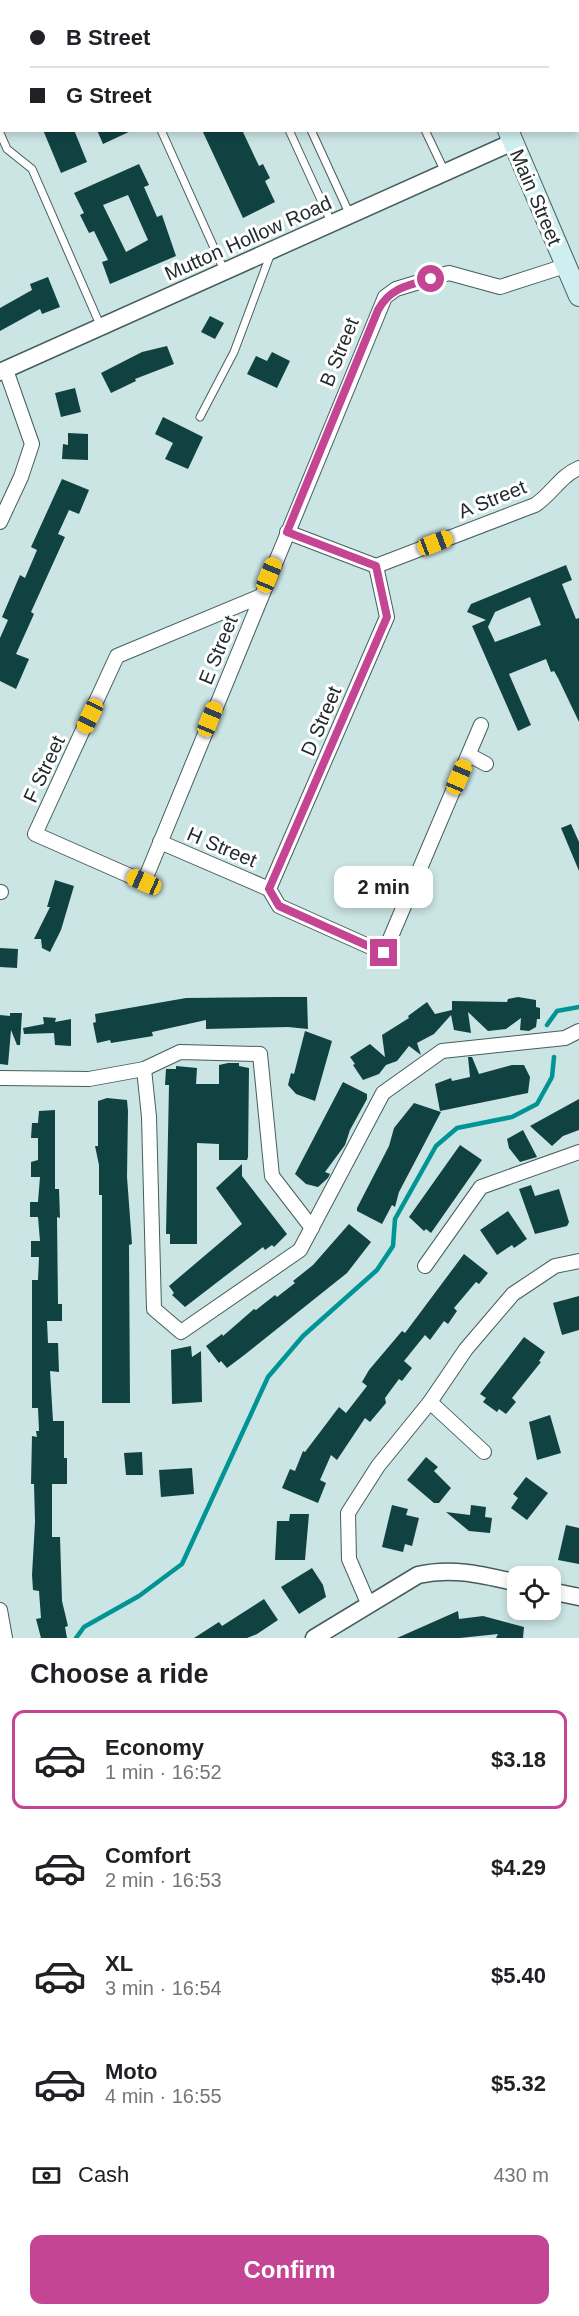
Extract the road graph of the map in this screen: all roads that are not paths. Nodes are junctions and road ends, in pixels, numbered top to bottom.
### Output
1 (162, 132) edge
2 (291, 132) edge
3 (312, 132) edge
4 (426, 132) edge
5 (0, 133) edge
6 (510, 136) edge
7 (3, 151) edge
8 (445, 172) junction
9 (350, 215) junction
10 (332, 224) junction
11 (272, 251) junction
12 (572, 268) edge
13 (225, 272) junction
14 (579, 296) edge
15 (101, 327) junction
16 (3, 371) edge
17 (200, 417) dead end
18 (579, 468) edge
19 (0, 522) edge
20 (287, 532) junction
21 (376, 566) junction
22 (261, 596) junction
23 (481, 725) dead end
24 (469, 755) junction
25 (486, 764) dead end
26 (160, 842) junction
27 (144, 882) joint
28 (269, 889) junction
29 (579, 1031) edge
30 (144, 1069) junction
31 (0, 1078) edge
32 (579, 1152) edge
33 (312, 1228) junction
34 (579, 1261) edge
35 (425, 1266) dead end
36 (430, 1402) junction
37 (484, 1452) dead end
38 (507, 1581) edge
39 (561, 1593) edge
40 (579, 1597) edge
41 (368, 1603) junction
42 (0, 1610) edge
43 (0, 1626) edge
44 (5, 1638) edge
45 (314, 1638) edge

1 - 13 lane
2 - 10 lane
3 - 9 lane
4 - 8 lane
5 - 7 lane
6 - 8 street, Mutton Hollow Road
6 - 12 main road, Main Street
7 - 15 lane
8 - 9 street, Mutton Hollow Road
9 - 10 street, Mutton Hollow Road
10 - 11 street, Mutton Hollow Road
11 - 13 street, Mutton Hollow Road
11 - 17 lane
12 - 14 main road, Main Street
12 - 20 street, B Street
13 - 15 street, Mutton Hollow Road
15 - 16 street, Mutton Hollow Road
16 - 19 street
18 - 21 street, A Street
20 - 21 street
20 - 22 street, E Street
21 - 28 street, D Street
22 - 26 street, E Street
22 - 27 street, F Street
23 - 24 street
24 - 25 street
24 - 28 street
26 - 27 street, E Street
26 - 28 street, H Street
29 - 33 street
30 - 31 street
30 - 33 street
30 - 33 street
32 - 35 street
34 - 36 street
36 - 37 street
36 - 41 street
38 - 41 street
39 - 40 street
41 - 45 street
42 - 43 street
43 - 44 street

